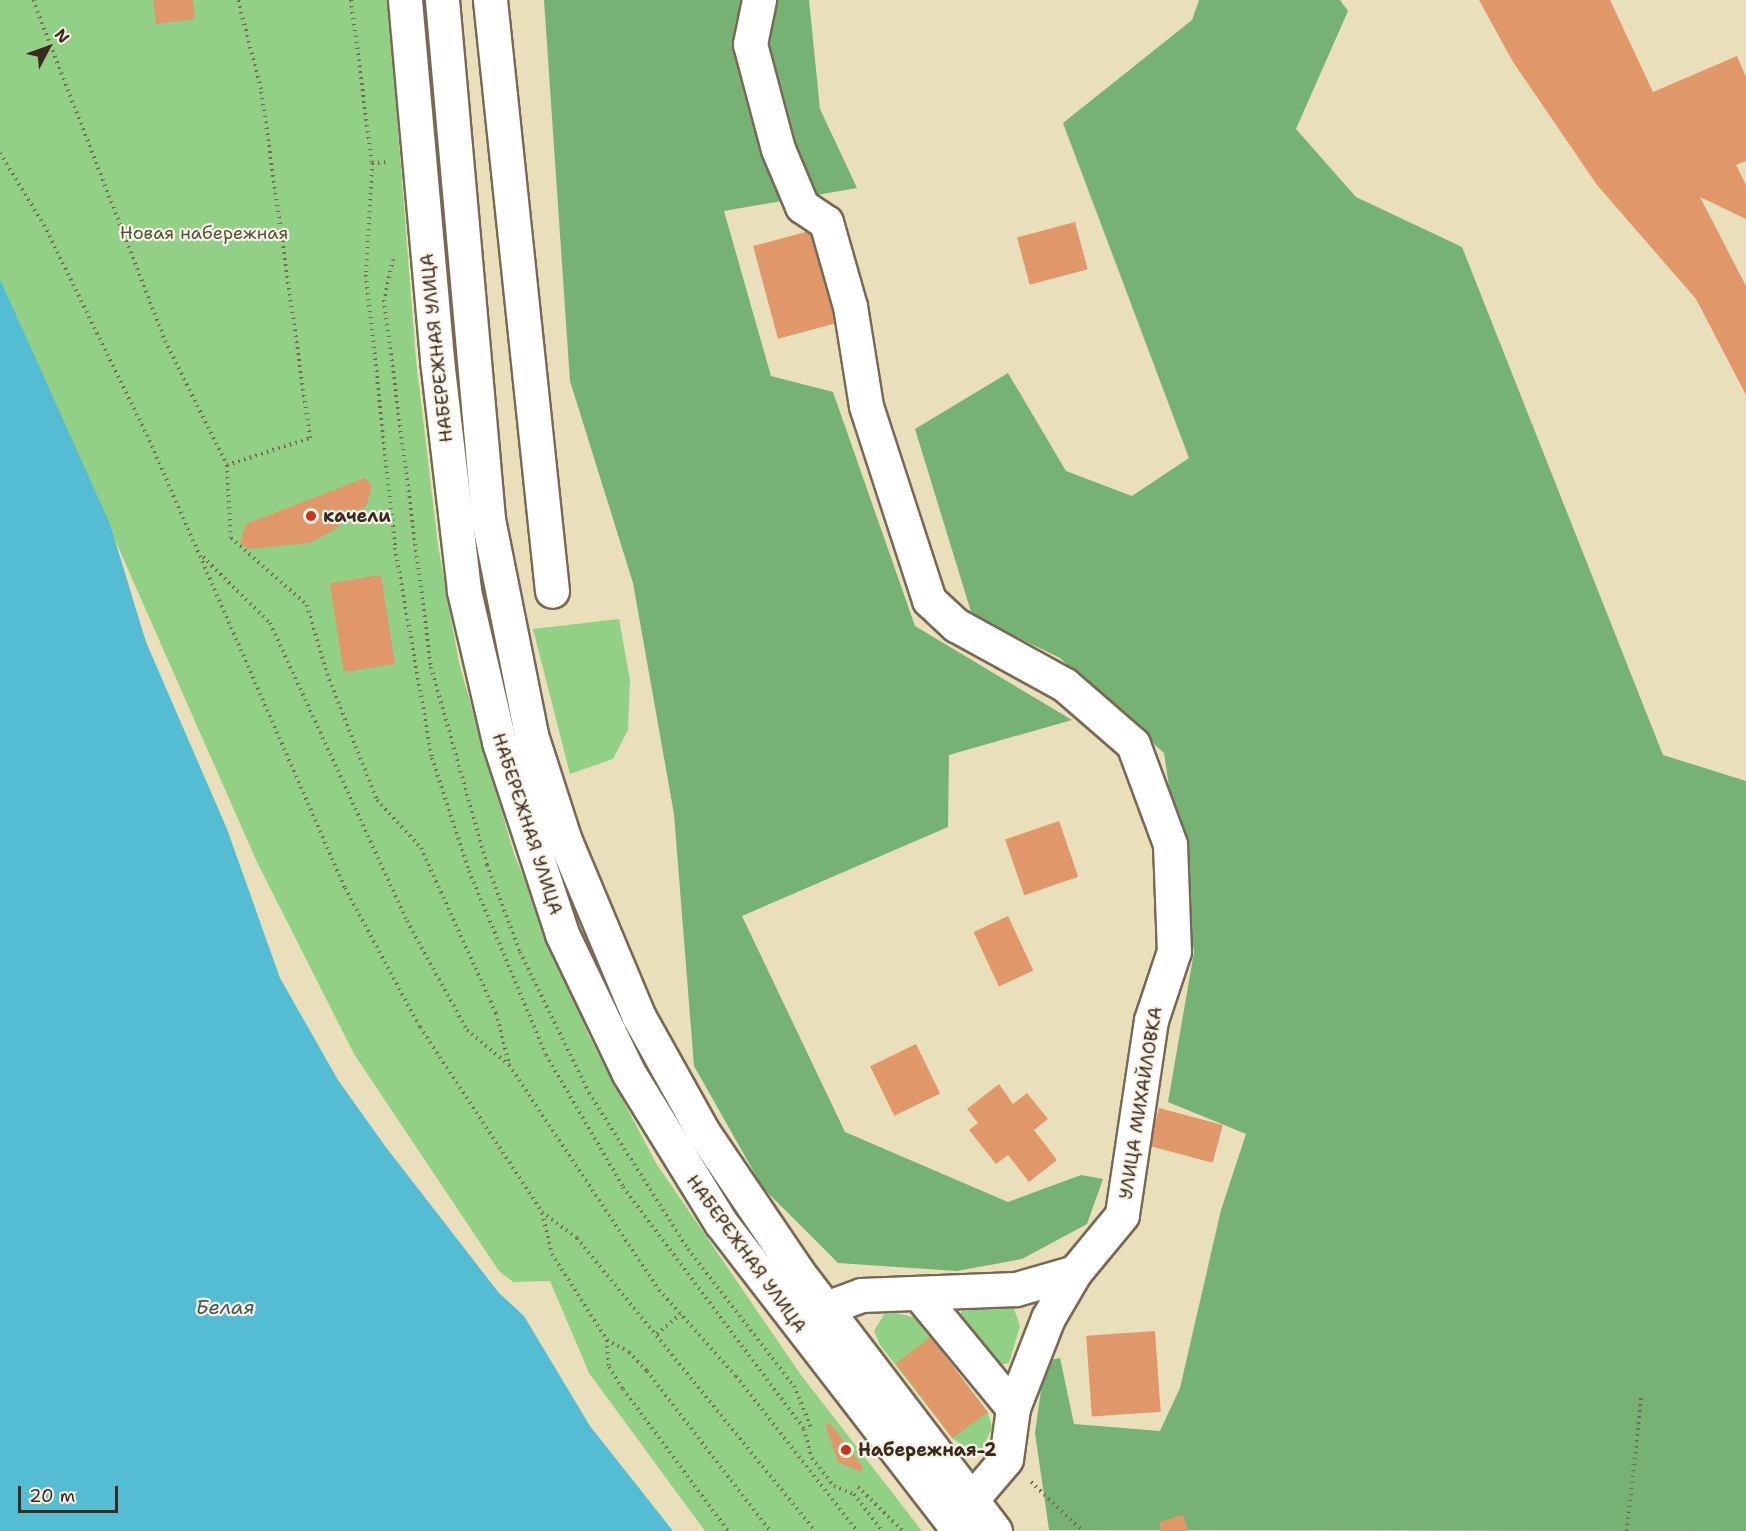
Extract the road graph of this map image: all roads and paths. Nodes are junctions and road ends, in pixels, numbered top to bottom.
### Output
1 (33, 0) edge
2 (238, 0) edge
3 (351, 0) edge
4 (405, 0) edge
5 (442, 0) edge
6 (490, 0) edge
7 (759, 0) edge
8 (0, 153) edge
9 (372, 163) dead end
10 (227, 465) junction
11 (201, 554) junction
12 (499, 586) junction
13 (464, 591) junction
14 (552, 591) dead end
15 (509, 1065) junction
16 (542, 1212) junction
17 (1075, 1272) junction
18 (921, 1296) junction
19 (826, 1308) junction
20 (681, 1314) junction
21 (657, 1334) junction
22 (607, 1340) junction
23 (1641, 1398) dead end
24 (1013, 1408) junction
25 (1006, 1459) junction
26 (823, 1472) dead end
27 (816, 1476) junction
28 (858, 1486) dead end
29 (972, 1499) junction
30 (728, 1531) edge
31 (770, 1531) edge
32 (815, 1531) edge
33 (857, 1531) edge
34 (903, 1531) edge
35 (959, 1531) edge
36 (995, 1531) edge
37 (1083, 1531) edge
38 (1627, 1531) edge

1 - 10 path
2 - 10 path
3 - 9 path
4 - 13 street, НАБЕРЕЖНАЯ УЛИЦА
5 - 12 street, НАБЕРЕЖНАЯ УЛИЦА
6 - 14 street
7 - 17 street, УЛИЦА МИХАЙЛОВКА
8 - 11 path
10 - 15 path
11 - 15 path
11 - 16 path
12 - 13 street
12 - 19 street, НАБЕРЕЖНАЯ УЛИЦА
13 - 35 street, НАБЕРЕЖНАЯ УЛИЦА
15 - 20 path
16 - 21 path
16 - 22 path
17 - 18 street
17 - 24 street, УЛИЦА МИХАЙЛОВКА
18 - 19 street
18 - 24 street
19 - 29 street, НАБЕРЕЖНАЯ УЛИЦА
20 - 21 path
20 - 27 path
21 - 32 path
22 - 30 path
22 - 31 path
23 - 38 path
24 - 25 street, УЛИЦА МИХАЙЛОВКА
25 - 29 street
25 - 37 path
26 - 27 path
27 - 33 path
28 - 34 path
29 - 36 street, НАБЕРЕЖНАЯ УЛИЦА

